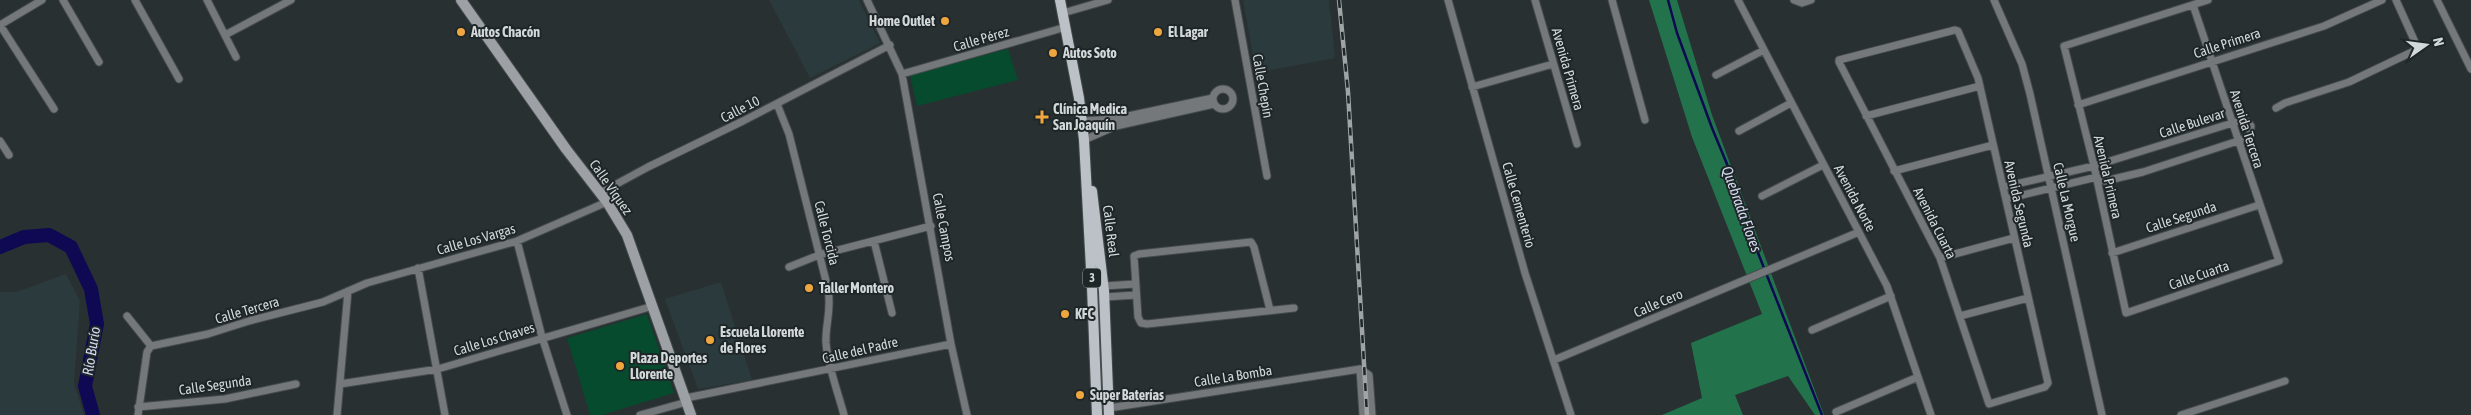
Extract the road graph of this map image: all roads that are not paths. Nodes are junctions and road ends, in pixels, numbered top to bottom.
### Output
1 (42, 0) edge
2 (63, 0) edge
3 (135, 0) edge
4 (207, 0) edge
5 (291, 0) edge
6 (461, 0) edge
7 (867, 0) edge
8 (1060, 0) edge
9 (1108, 0) edge
10 (1235, 0) edge
11 (1448, 0) edge
12 (1535, 0) edge
13 (1612, 0) edge
14 (1738, 0) edge
15 (1811, 0) edge
16 (1994, 0) edge
17 (2208, 0) edge
18 (2382, 0) edge
19 (2396, 0) edge
20 (2437, 0) edge
21 (1795, 1) edge
22 (2193, 5) junction
23 (1062, 13) junction
24 (0, 25) edge
25 (1066, 27) junction
26 (225, 35) junction
27 (890, 45) junction
28 (1764, 50) junction
29 (236, 57) dead end
30 (99, 62) dead end
31 (1839, 62) joint
32 (2211, 62) junction
33 (1553, 64) junction
34 (2471, 69) edge
35 (902, 74) junction
36 (1716, 74) dead end
37 (179, 79) dead end
38 (1980, 86) junction
39 (1472, 87) junction
40 (1214, 101) dead end
41 (1791, 103) junction
42 (777, 104) junction
43 (2078, 105) junction
44 (2276, 108) dead end
45 (54, 109) dead end
46 (1866, 116) junction
47 (1645, 120) dead end
48 (1082, 121) junction
49 (1115, 122) junction
50 (2231, 123) junction
51 (1739, 131) dead end
52 (1084, 140) junction
53 (0, 141) edge
54 (2237, 142) junction
55 (1577, 144) dead end
56 (1993, 146) junction
57 (9, 154) dead end
58 (1823, 165) junction
59 (2094, 166) junction
60 (1894, 171) junction
61 (1267, 176) dead end
62 (2048, 177) junction
63 (2097, 177) junction
64 (2003, 188) junction
65 (2050, 188) junction
66 (1762, 196) dead end
67 (604, 198) junction
68 (2006, 199) junction
69 (2259, 204) junction
70 (931, 226) junction
71 (1859, 232) junction
72 (2014, 238) junction
73 (517, 241) junction
74 (874, 241) junction
75 (2112, 253) junction
76 (820, 256) junction
77 (1940, 258) junction
78 (2279, 261) joint
79 (789, 267) dead end
80 (418, 268) junction
81 (1135, 284) junction
82 (1104, 286) junction
83 (348, 291) junction
84 (1136, 295) junction
85 (1891, 296) junction
86 (1105, 297) junction
87 (2028, 298) junction
88 (653, 306) junction
89 (1294, 308) dead end
90 (1270, 310) junction
91 (892, 313) dead end
92 (2126, 313) joint
93 (127, 316) dead end
94 (1960, 316) junction
95 (1812, 330) dead end
96 (542, 337) junction
97 (951, 344) junction
98 (151, 346) junction
99 (1554, 360) junction
100 (1095, 364) junction
101 (438, 369) junction
102 (832, 369) junction
103 (1360, 369) junction
104 (1918, 377) junction
105 (2285, 381) dead end
106 (296, 384) dead end
107 (340, 384) junction
108 (687, 400) junction
109 (1988, 404) joint
110 (138, 411) edge
111 (1836, 412) dead end
112 (1107, 413) edge
113 (337, 415) edge
114 (445, 415) edge
115 (567, 415) edge
116 (640, 415) edge
117 (691, 415) edge
118 (844, 415) edge
119 (967, 415) edge
120 (1097, 415) edge
121 (1363, 415) edge
122 (1372, 415) edge
123 (1571, 415) edge
124 (1931, 415) edge
125 (2102, 415) edge
126 (2181, 415) edge

1 - 24 street
2 - 30 street
3 - 37 street
4 - 26 street
5 - 26 street
6 - 67 main road, Calle Víquez
7 - 27 street, Calle Campos
8 - 23 main road, Calle Real / 3
9 - 23 street
10 - 61 street, Calle Chepín
11 - 39 street, Calle Cementerio
12 - 33 street, Avenida Primera
13 - 47 street
14 - 28 street, Avenida Norte
15 - 21 street
16 - 62 street, Calle La Morgue
17 - 22 street
18 - 32 street, Calle Primera
19 - 44 street
20 - 34 street
22 - 32 street, Avenida Tercera
22 - 43 street, Avenida Primera
23 - 25 main road, Calle Real / 3
24 - 45 street
25 - 35 street, Calle Pérez
25 - 48 main road, Calle Real / 3
26 - 29 street
27 - 35 street, Calle Campos
27 - 42 street, Calle 10
28 - 36 street
28 - 41 street, Avenida Norte
31 - 38 street, Avenida Segunda
31 - 46 street, Avenida Cuarta
32 - 43 street, Calle Primera
32 - 50 street, Avenida Tercera
33 - 39 street
33 - 55 street, Avenida Primera
35 - 70 street, Calle Campos
38 - 46 street
38 - 56 street, Avenida Segunda
39 - 99 street, Calle Cementerio
40 - 49 street
41 - 51 street
41 - 58 street, Avenida Norte
42 - 67 street, Calle 10
42 - 76 street, Calle Torcida
43 - 59 street, Avenida Primera
46 - 60 street, Avenida Cuarta
48 - 49 street
48 - 52 main road, Calle Real / 3
49 - 52 street
50 - 54 street, Avenida Tercera
50 - 54 street, Calle Bulevar
50 - 59 street, Calle Bulevar
52 - 82 main road, Calle Real / 3
52 - 100 main road, Calle Real / 3
53 - 57 street
54 - 63 street
54 - 69 street, Avenida Tercera
56 - 60 street
56 - 64 street, Avenida Segunda
58 - 66 street
58 - 71 street, Avenida Norte
59 - 62 street, Calle Bulevar
59 - 63 street, Avenida Primera
60 - 77 street, Avenida Cuarta
62 - 64 street, Calle Bulevar
62 - 65 street, Calle La Morgue
63 - 65 street
63 - 75 street, Avenida Primera
64 - 68 street, Avenida Segunda
65 - 68 street
65 - 125 street, Calle La Morgue
67 - 73 street, Calle Los Vargas
67 - 88 main road, Calle Víquez
68 - 72 street, Avenida Segunda
69 - 75 street, Calle Segunda
69 - 78 street, Avenida Tercera
70 - 74 street
70 - 97 street, Calle Campos
71 - 85 street, Avenida Norte
71 - 99 street, Calle Cero
72 - 77 street
72 - 87 street, Avenida Segunda
73 - 80 street, Calle Los Vargas
73 - 96 street
74 - 76 street
74 - 91 street
75 - 92 street, Avenida Primera
76 - 79 street
76 - 102 street, Calle Torcida
77 - 94 street, Avenida Cuarta
78 - 92 street, Calle Cuarta
80 - 83 street, Calle Los Vargas
80 - 101 street
81 - 82 street
81 - 84 street
81 - 90 street
82 - 86 main road, Calle Real / 3
83 - 98 street, Calle Tercera
83 - 107 street
84 - 86 street
84 - 90 street
85 - 95 street
85 - 104 street, Avenida Norte
86 - 112 main road, Calle Real / 3
87 - 94 street
87 - 109 street, Avenida Segunda
88 - 96 street, Calle Los Chaves
88 - 108 main road, Calle Víquez
89 - 90 street
93 - 98 street
94 - 109 street, Avenida Cuarta
96 - 101 street, Calle Los Chaves
96 - 115 street
97 - 102 street, Calle del Padre
97 - 119 street, Calle Campos
98 - 110 street
99 - 123 street, Calle Cementerio
100 - 112 main road
100 - 120 main road, Calle Real / 3
101 - 107 street, Calle Los Chaves
101 - 114 street
102 - 108 street, Calle del Padre
102 - 118 street, Calle Torcida
103 - 112 street, Calle La Bomba
103 - 121 street
103 - 122 street
104 - 111 street
104 - 124 street, Avenida Norte
105 - 126 street
106 - 110 street, Calle Segunda
107 - 113 street
108 - 116 street, Calle del Padre
108 - 117 main road, Calle Víquez

